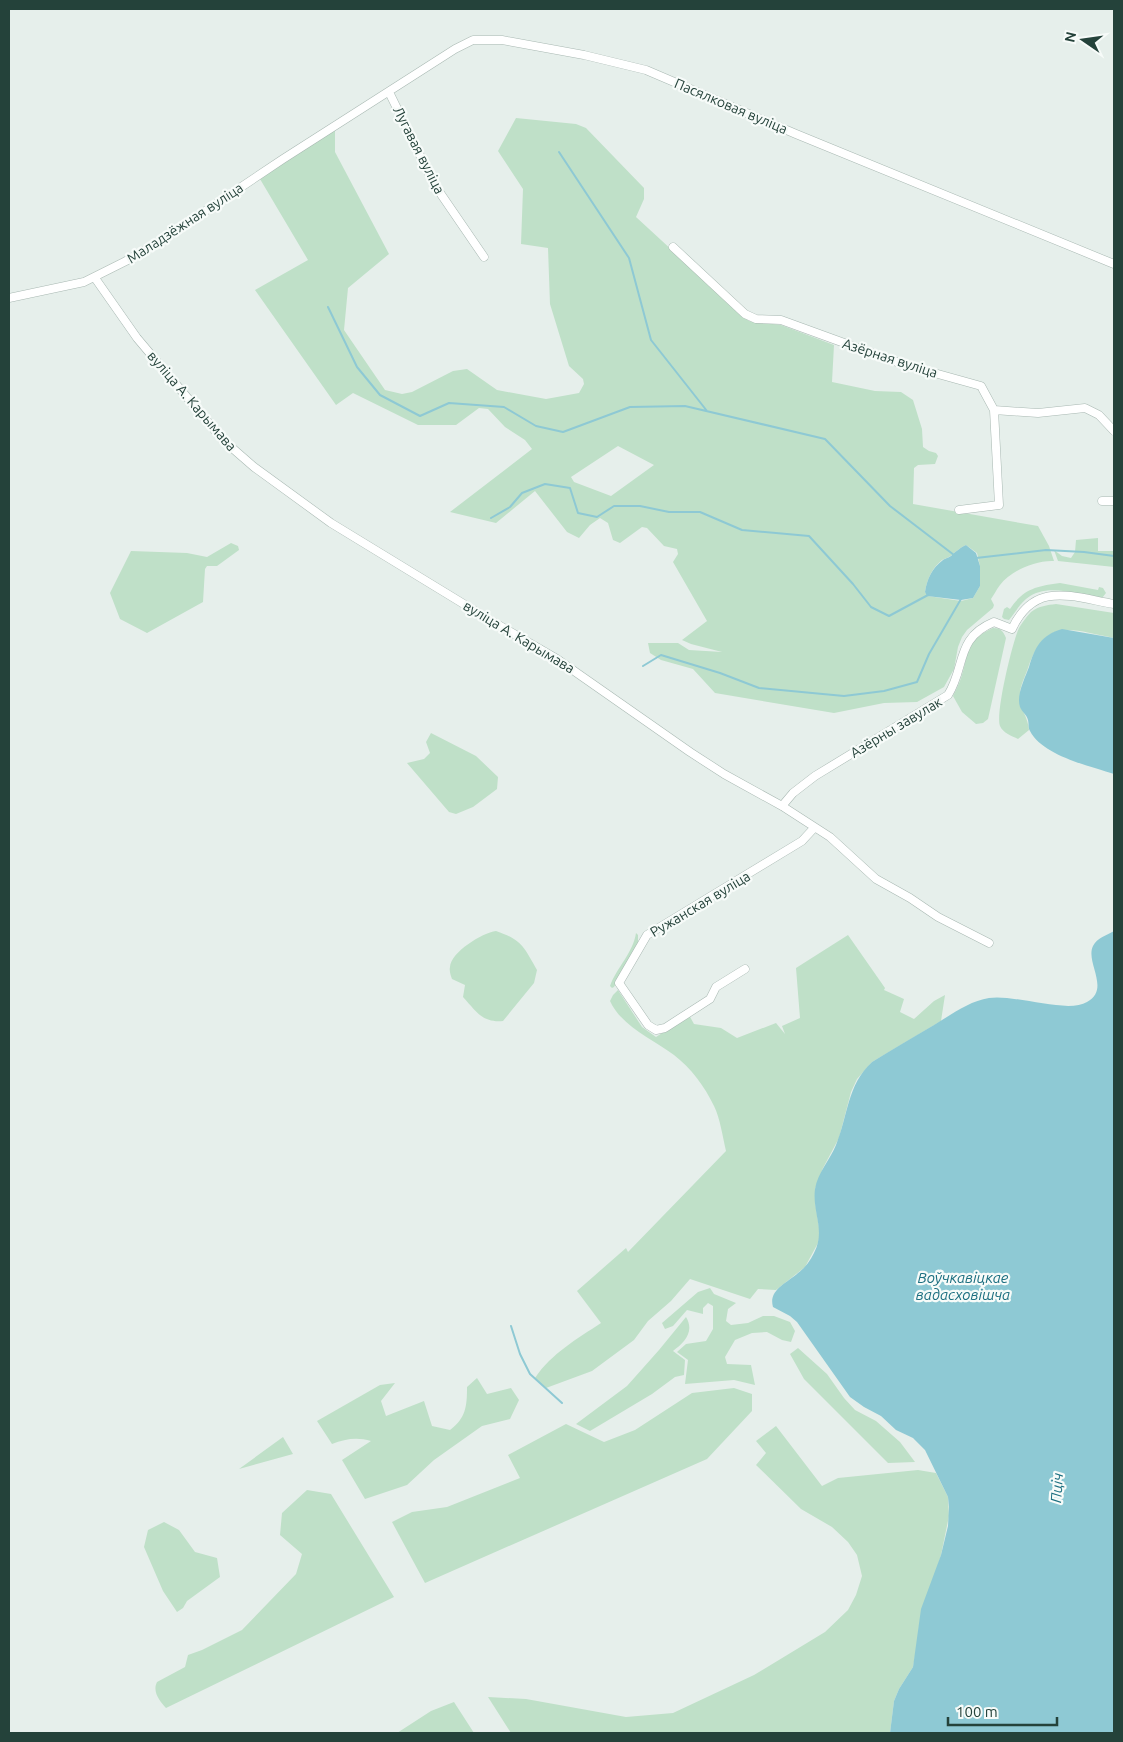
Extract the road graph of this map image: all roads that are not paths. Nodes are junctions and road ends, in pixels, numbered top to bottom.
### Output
1 (390, 92) junction
2 (348, 117) joint
3 (673, 247) dead end
4 (484, 257) dead end
5 (1114, 264) edge
6 (95, 278) junction
7 (9, 298) edge
8 (994, 410) junction
9 (1114, 431) edge
10 (1102, 500) dead end
11 (1114, 501) edge
12 (959, 510) dead end
13 (1114, 604) edge
14 (782, 806) junction
15 (814, 828) junction
16 (989, 943) dead end
17 (746, 969) dead end

1 - 2 street, Пасялковая вуліца
1 - 4 street, Лугавая вуліца
1 - 5 street, Пасялковая вуліца
2 - 6 street, Маладзёжная вуліца
3 - 8 street, Азёрная вуліца
6 - 7 street, Маладзёжная вуліца
6 - 14 street, вуліца А. Карымава
8 - 9 street
8 - 12 street
10 - 11 street
13 - 14 street, Азёрны завулак
14 - 15 street, вуліца А. Карымава
15 - 16 street, вуліца А. Карымава
15 - 17 street, Ружанская вуліца

